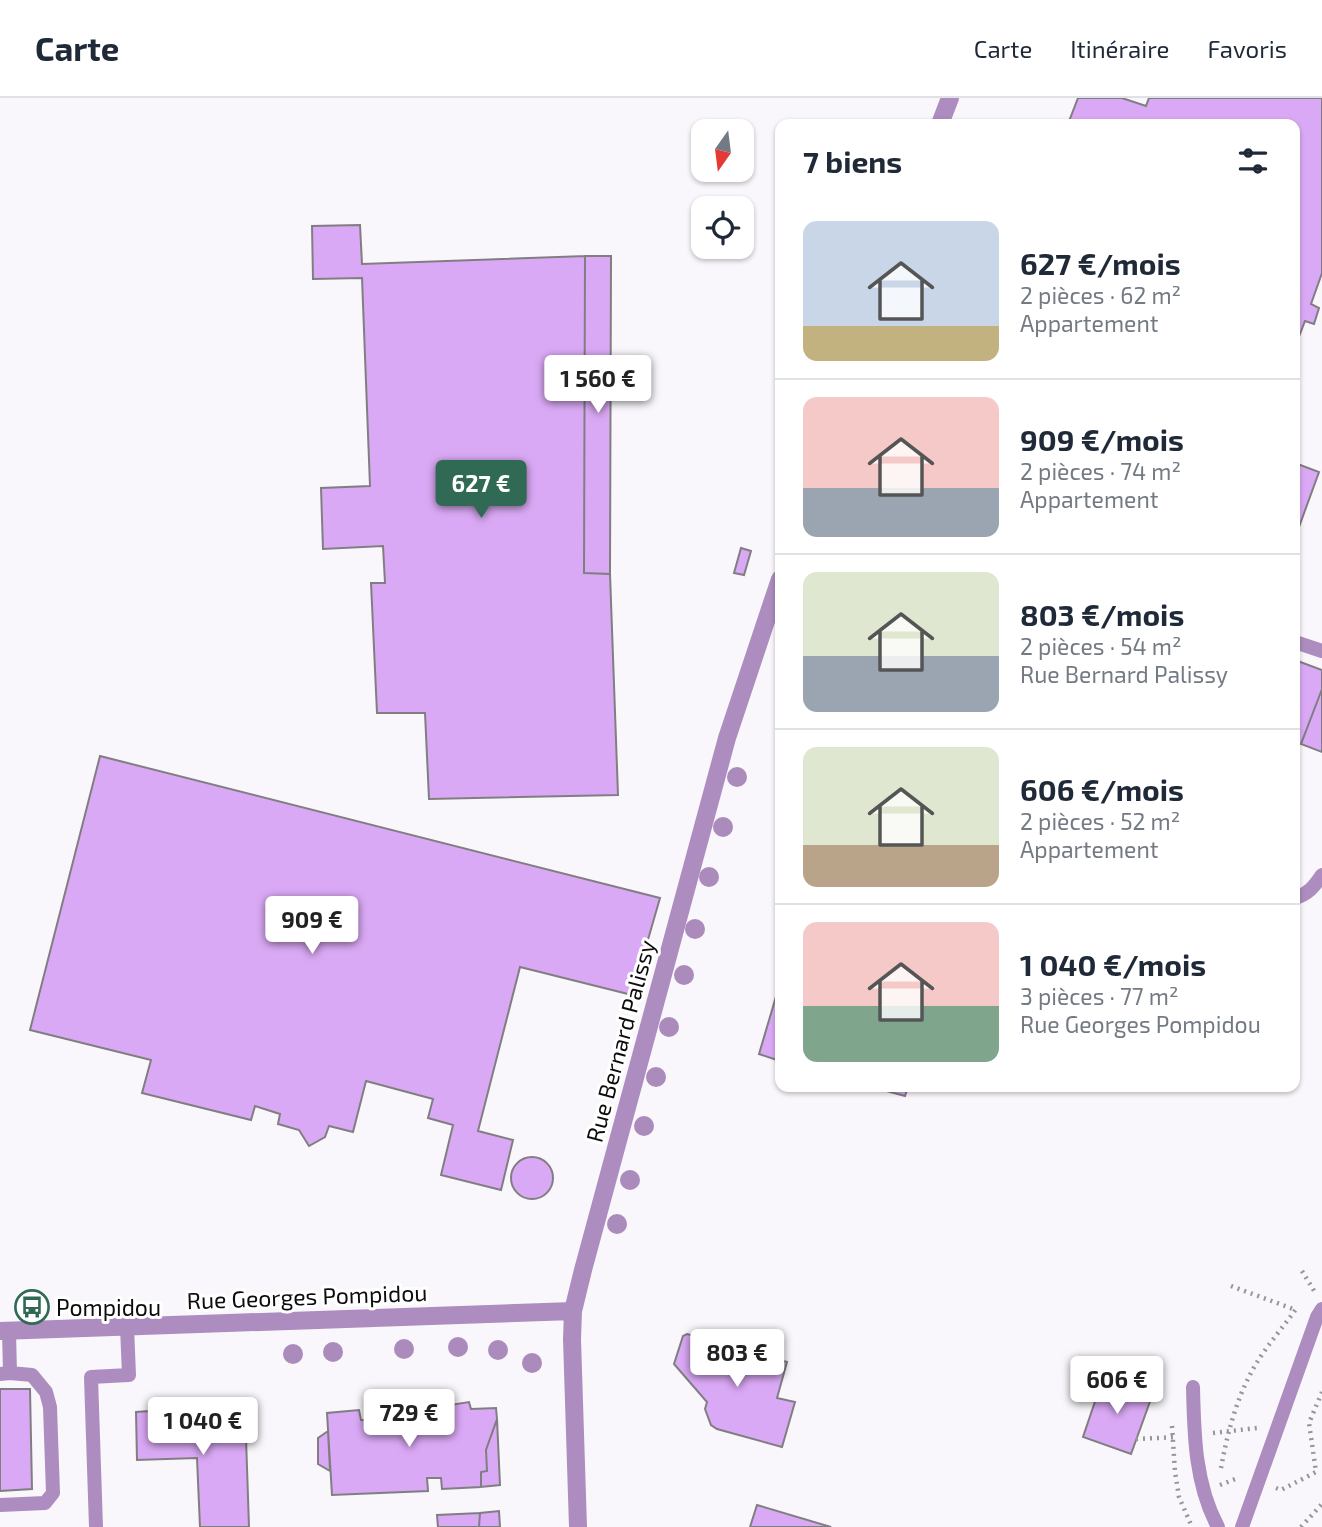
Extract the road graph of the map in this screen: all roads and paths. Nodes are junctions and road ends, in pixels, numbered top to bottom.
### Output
1 (950, 98) edge
2 (942, 119) edge
3 (775, 594) edge
4 (1300, 644) edge
5 (1322, 652) edge
6 (1322, 875) edge
7 (1300, 896) edge
8 (1302, 1271) dead end
9 (1231, 1286) dead end
10 (1322, 1302) edge
11 (1296, 1309) junction
12 (573, 1311) junction
13 (1320, 1313) edge
14 (127, 1327) junction
15 (5, 1331) edge
16 (5, 1373) edge
17 (1193, 1387) dead end
18 (1322, 1392) edge
19 (1309, 1423) junction
20 (1278, 1426) junction
21 (1228, 1431) junction
22 (1194, 1435) junction
23 (1136, 1439) dead end
24 (1315, 1472) dead end
25 (0, 1504) edge
26 (1322, 1504) edge
27 (1215, 1521) edge
28 (96, 1527) edge
29 (579, 1527) edge
30 (1242, 1527) edge
31 (1301, 1527) edge

1 - 2 street
3 - 12 street, Rue Bernard Palissy
4 - 5 lane
6 - 7 lane
8 - 10 path
9 - 11 path
11 - 13 path
11 - 21 path
12 - 14 street, Rue Georges Pompidou
12 - 29 street, Rue Bernard Palissy
13 - 20 lane
14 - 15 street, Rue Georges Pompidou
14 - 28 lane
15 - 16 lane
16 - 25 lane
17 - 22 lane
18 - 19 path
19 - 20 path
19 - 24 path
20 - 21 path
20 - 30 lane
21 - 22 path
21 - 27 path
22 - 23 path
22 - 27 lane
26 - 31 path

